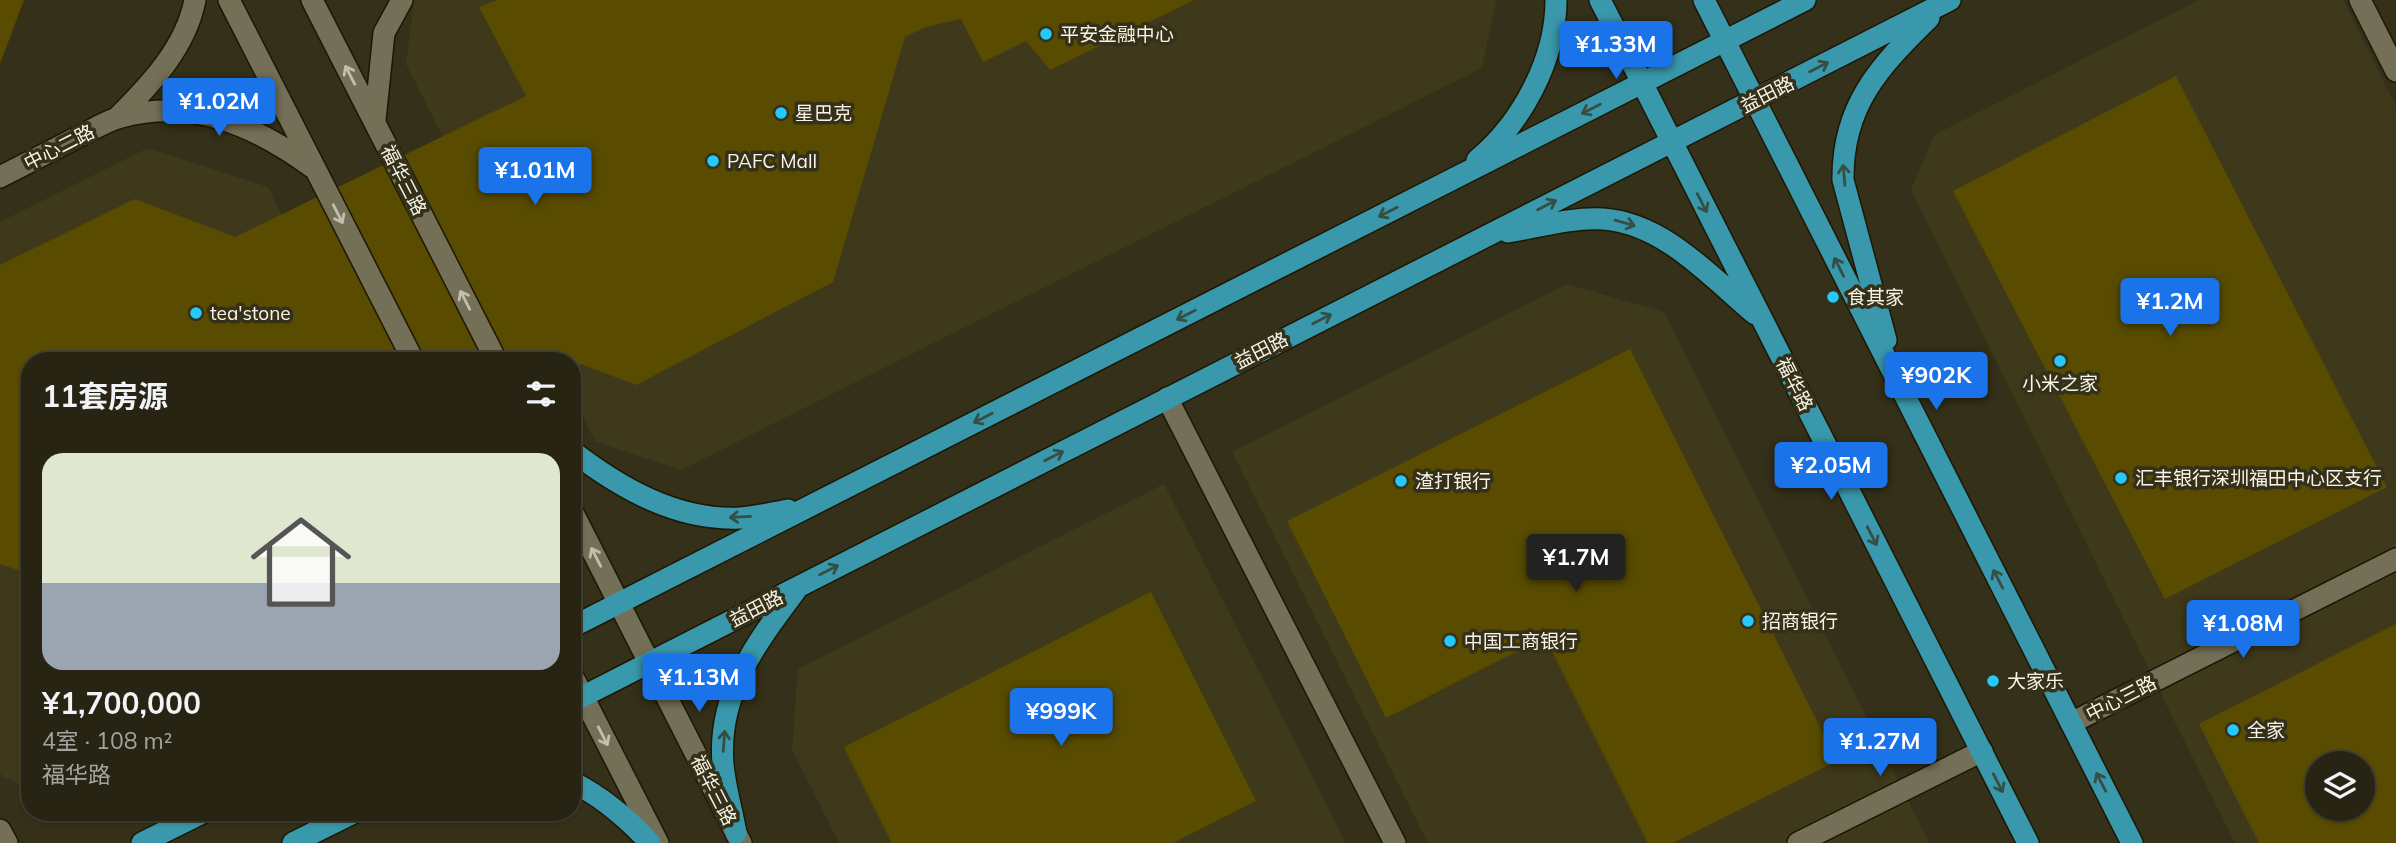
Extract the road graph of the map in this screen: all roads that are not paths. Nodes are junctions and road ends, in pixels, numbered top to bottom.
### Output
1 (195, 0) edge
2 (229, 0) edge
3 (312, 0) edge
4 (402, 0) edge
5 (1556, 0) edge
6 (1600, 0) edge
7 (1704, 0) edge
8 (1805, 0) edge
9 (2360, 0) edge
10 (1947, 2) edge
11 (1724, 41) junction
12 (2396, 71) edge
13 (1641, 83) junction
14 (1754, 100) junction
15 (118, 117) junction
16 (375, 122) junction
17 (1671, 142) junction
18 (316, 169) junction
19 (0, 177) edge
20 (1455, 178) junction
21 (1485, 236) junction
22 (1762, 320) junction
23 (409, 352) edge
24 (492, 352) edge
25 (1898, 383) junction
26 (1167, 398) junction
27 (581, 458) edge
28 (807, 507) junction
29 (581, 529) edge
30 (2396, 559) edge
31 (799, 586) junction
32 (619, 603) junction
33 (581, 622) edge
34 (649, 663) junction
35 (581, 697) edge
36 (581, 704) edge
37 (2071, 723) junction
38 (1982, 751) junction
39 (581, 786) edge
40 (186, 821) edge
41 (337, 821) edge
42 (0, 830) edge
43 (738, 838) edge
44 (7, 843) edge
45 (142, 843) edge
46 (293, 843) edge
47 (650, 843) edge
48 (658, 843) edge
49 (1395, 843) edge
50 (1798, 843) edge
51 (2028, 843) edge
52 (2132, 843) edge

1 - 15 street, 中心二路
2 - 18 street
16 -> 3 street, 福华三路
4 - 16 street
5 - 20 main road
6 - 13 main road, 福华路
7 - 11 main road
8 - 11 main road
9 - 12 street
14 -> 10 main road, 益田路
25 -> 10 main road
11 - 13 main road
11 - 14 main road
13 - 17 main road, 福华路
13 -> 20 main road
14 - 17 main road, 益田路
25 -> 14 main road
15 - 18 street, 中心二路
15 - 19 street, 中心二路
24 -> 16 street, 福华三路
21 -> 17 main road, 益田路
17 -> 22 main road, 福华路
18 -> 23 street
20 -> 28 main road
21 -> 22 main road
26 -> 21 main road, 益田路
22 -> 38 main road, 福华路
37 -> 25 main road
31 -> 26 main road, 益田路
26 - 49 street
28 -> 27 main road
28 - 32 main road
32 -> 29 street, 福华三路
30 - 37 street, 中心三路
31 - 34 main road, 益田路
43 -> 31 main road
32 - 33 main road
32 - 34 street, 福华三路
34 - 35 main road, 益田路
34 - 43 street, 福华三路
36 -> 48 street
52 -> 37 main road
38 - 50 street
38 -> 51 main road, 福华路
39 - 47 main road
40 - 45 main road
41 - 46 main road
42 - 44 street

